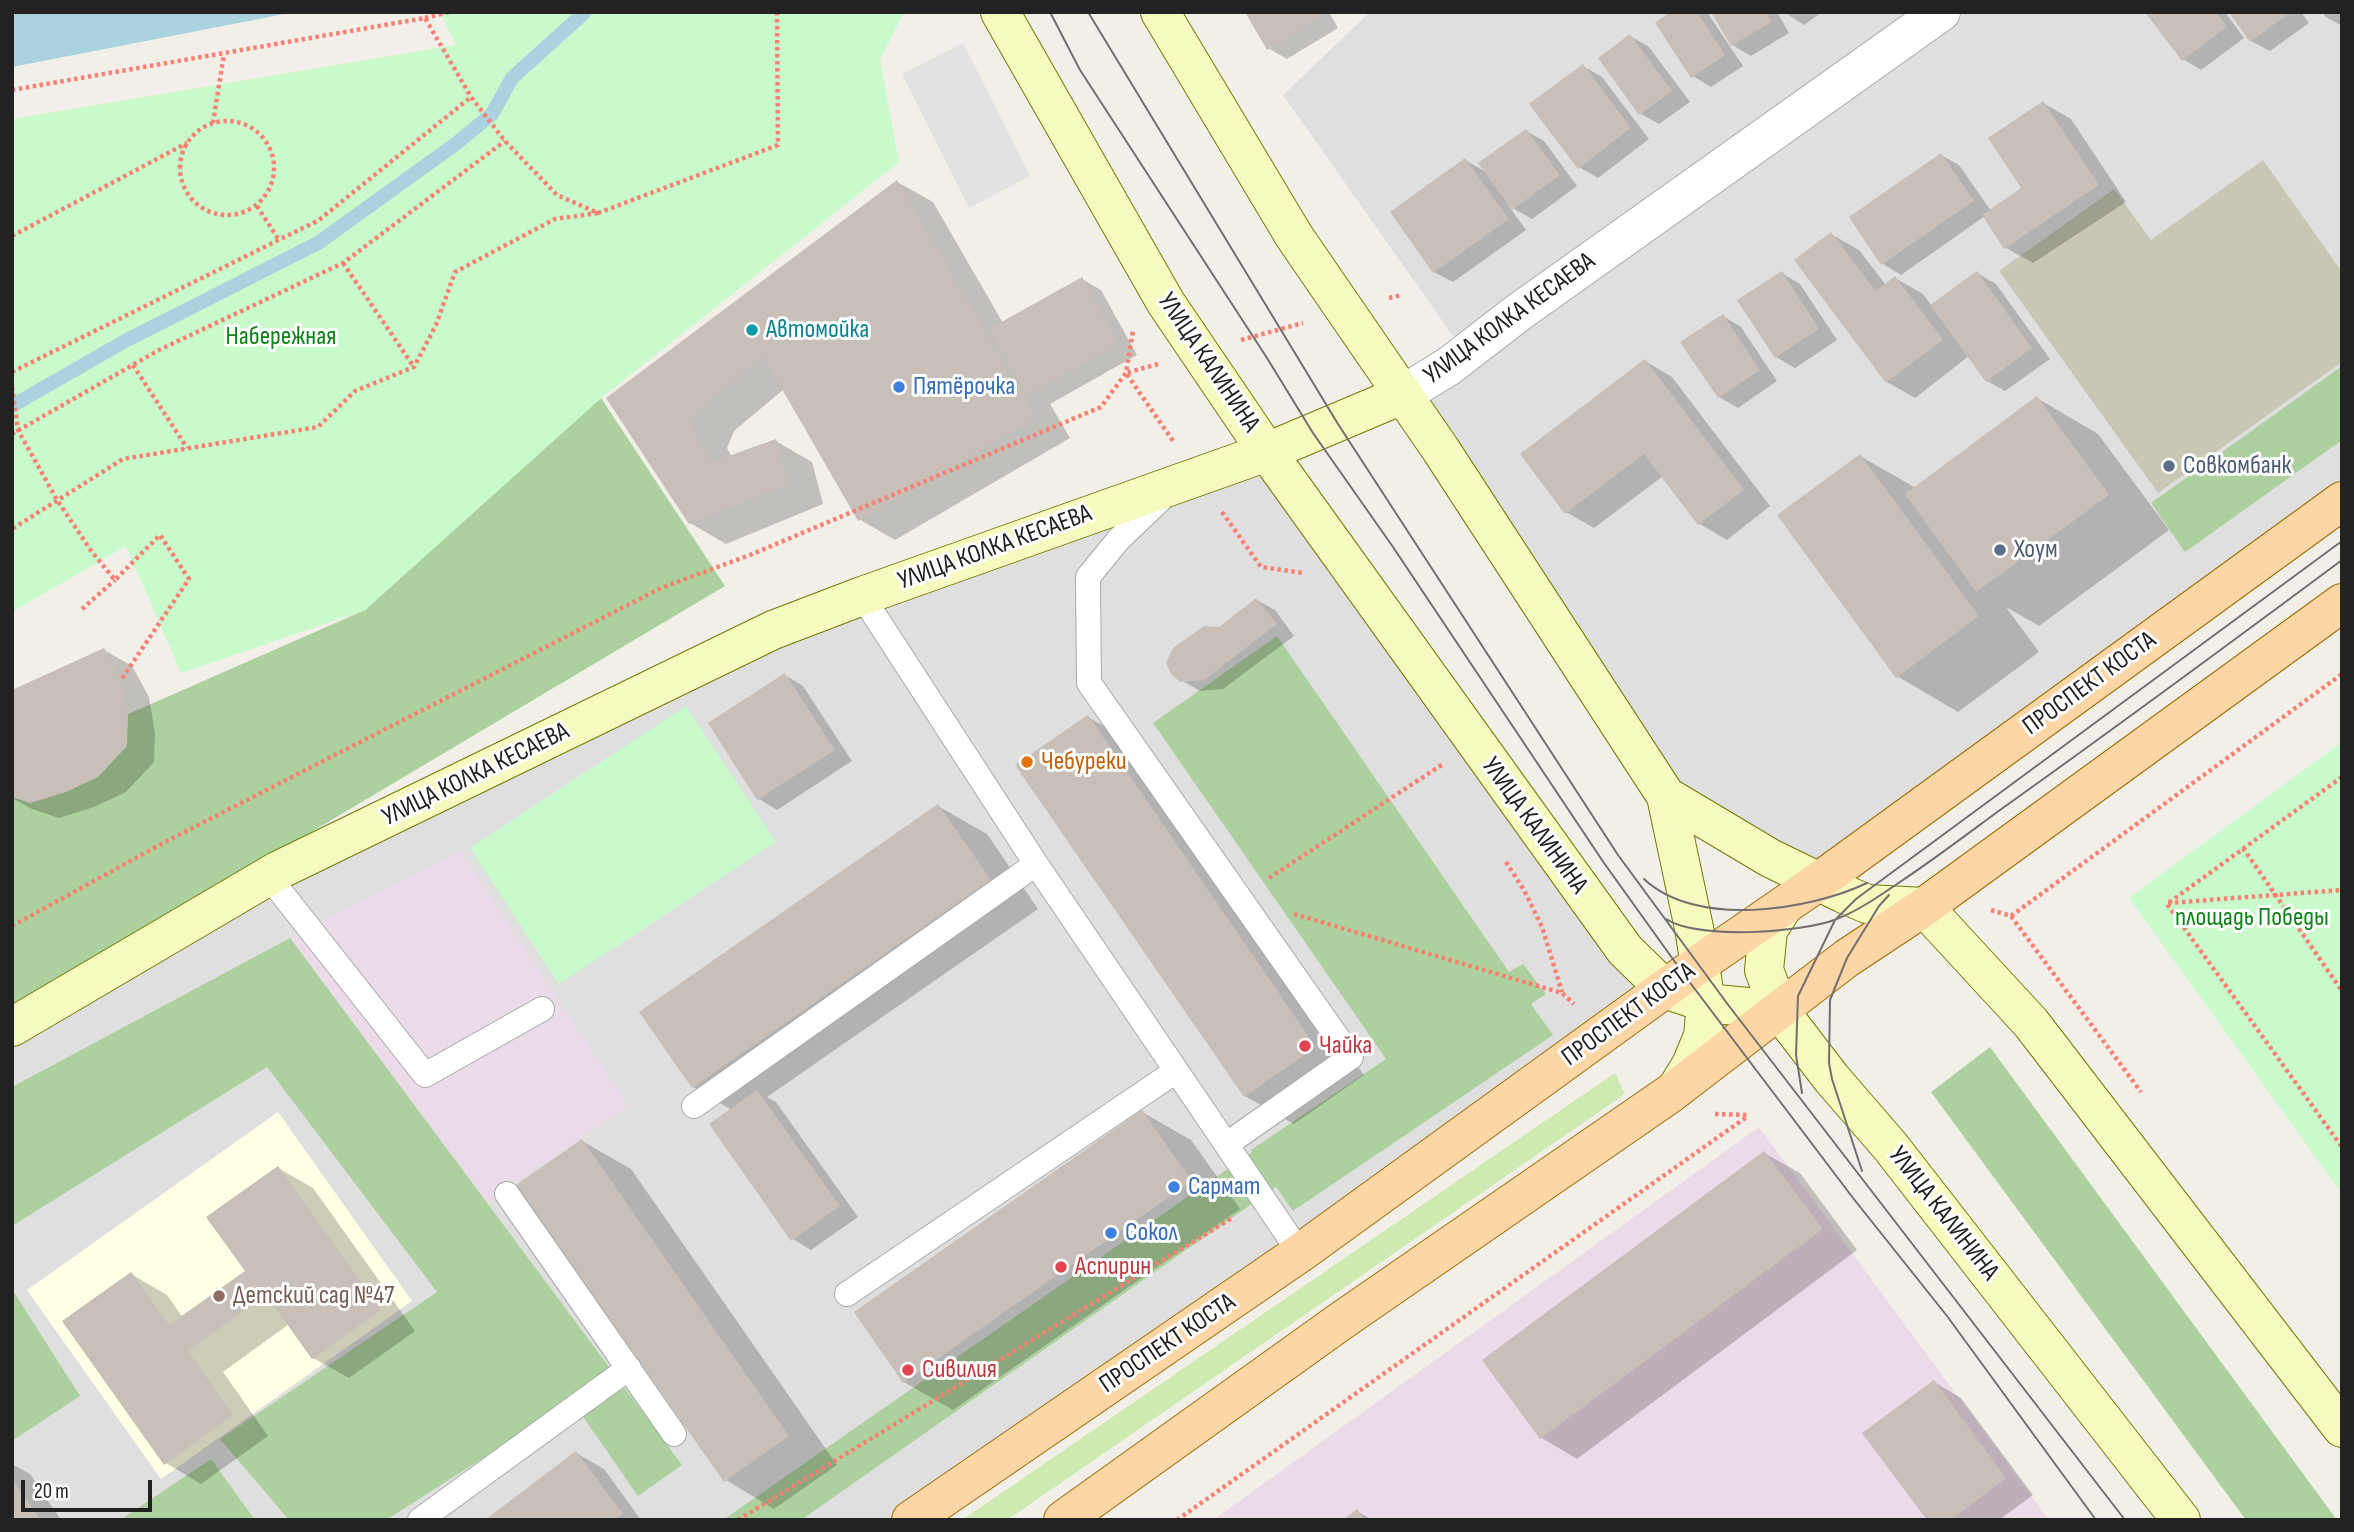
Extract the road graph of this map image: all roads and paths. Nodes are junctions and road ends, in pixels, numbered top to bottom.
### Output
1 (449, 12) edge
2 (777, 12) edge
3 (1000, 12) edge
4 (1160, 12) edge
5 (1941, 12) edge
6 (425, 18) junction
7 (224, 54) junction
8 (12, 90) edge
9 (471, 97) junction
10 (213, 123) junction
11 (505, 141) junction
12 (187, 143) junction
13 (257, 206) junction
14 (598, 213) junction
15 (12, 236) edge
16 (279, 240) junction
17 (343, 262) junction
18 (1402, 295) dead end
19 (1345, 311) junction
20 (1134, 327) dead end
21 (1199, 352) junction
22 (133, 365) junction
23 (414, 367) junction
24 (12, 372) edge
25 (1126, 373) junction
26 (12, 387) edge
27 (1402, 395) junction
28 (18, 430) junction
29 (12, 434) edge
30 (187, 448) junction
31 (1267, 452) junction
32 (1187, 480) junction
33 (57, 500) junction
34 (2342, 501) edge
35 (12, 529) edge
36 (1306, 574) dead end
37 (115, 580) junction
38 (862, 596) junction
39 (2342, 603) edge
40 (82, 609) dead end
41 (2342, 674) edge
42 (121, 680) dead end
43 (1437, 752) dead end
44 (2342, 777) edge
45 (1665, 796) junction
46 (2244, 848) junction
47 (1502, 855) dead end
48 (1036, 864) junction
49 (269, 877) junction
50 (1818, 882) junction
51 (2342, 890) edge
52 (2276, 895) junction
53 (1239, 898) junction
54 (2167, 904) junction
55 (1783, 907) junction
56 (1924, 907) junction
57 (2011, 916) dead end
58 (12, 926) edge
59 (1699, 964) junction
60 (1665, 989) junction
61 (2342, 991) edge
62 (1562, 993) junction
63 (1706, 1003) junction
64 (542, 1009) dead end
65 (1779, 1010) junction
66 (12, 1027) edge
67 (1606, 1032) junction
68 (1176, 1071) junction
69 (1674, 1090) junction
70 (694, 1106) dead end
71 (1227, 1144) junction
72 (2342, 1147) edge
73 (507, 1194) dead end
74 (1233, 1218) dead end
75 (1300, 1252) junction
76 (847, 1294) dead end
77 (629, 1368) junction
78 (2342, 1428) edge
79 (674, 1434) dead end
80 (420, 1520) edge
81 (738, 1520) edge
82 (911, 1520) edge
83 (1063, 1520) edge
84 (1177, 1520) edge
85 (2181, 1520) edge

1 - 6 path
2 - 14 path
3 - 21 main road, УЛИЦА КАЛИНИНА
4 - 19 main road
5 - 27 street, УЛИЦА КОЛКА КЕСАЕВА
6 - 7 path
6 - 9 path
7 - 8 path
7 - 10 path
9 - 11 path
9 - 16 path
10 - 12 path
10 - 13 path
11 - 14 path
11 - 17 path
12 - 13 path
12 - 15 path
13 - 16 path
14 - 23 path
16 - 24 path
17 - 22 path
17 - 23 path
18 - 19 path
19 - 21 path
19 - 27 main road
20 - 25 path
21 - 25 path
21 - 31 main road, УЛИЦА КАЛИНИНА
22 - 28 path
22 - 30 path
23 - 30 path
25 - 32 path
25 - 58 path
26 - 28 path
27 - 31 main road, УЛИЦА КОЛКА КЕСАЕВА
27 - 45 main road
28 - 29 path
28 - 33 path
30 - 33 path
31 - 32 main road, УЛИЦА КОЛКА КЕСАЕВА
31 - 60 main road, УЛИЦА КАЛИНИНА
32 - 36 path
32 - 38 main road, УЛИЦА КОЛКА КЕСАЕВА
32 - 53 lane
33 - 35 path
33 - 37 path
34 - 50 main road, ПРОСПЕКТ КОСТА
37 - 40 path
37 - 42 path
38 - 48 lane
38 - 49 main road, УЛИЦА КОЛКА КЕСАЕВА
39 - 56 main road
41 - 57 path
43 - 53 path
44 - 46 path
45 - 50 main road
45 - 59 main road
46 - 52 path
46 - 54 path
47 - 62 path
48 - 68 lane
48 - 70 lane
49 - 64 lane
49 - 66 main road, УЛИЦА КОЛКА КЕСАЕВА
50 - 55 main road, ПРОСПЕКТ КОСТА
50 - 56 main road
51 - 52 path
52 - 54 path
52 - 61 path
53 - 62 path
53 - 71 lane
54 - 72 path
55 - 59 main road, ПРОСПЕКТ КОСТА
55 - 65 main road
56 - 65 main road
56 - 78 main road
59 - 60 main road, ПРОСПЕКТ КОСТА
59 - 63 main road
60 - 63 main road, УЛИЦА КАЛИНИНА
60 - 67 main road, ПРОСПЕКТ КОСТА
62 - 67 path
63 - 65 main road, УЛИЦА КАЛИНИНА
63 - 69 main road
65 - 69 main road
65 - 85 main road, УЛИЦА КАЛИНИНА
67 - 75 main road, ПРОСПЕКТ КОСТА
68 - 71 lane
68 - 76 lane
69 - 83 main road
69 - 84 path
71 - 75 lane
73 - 77 lane
74 - 81 path
75 - 82 main road, ПРОСПЕКТ КОСТА
77 - 79 lane
77 - 80 lane

